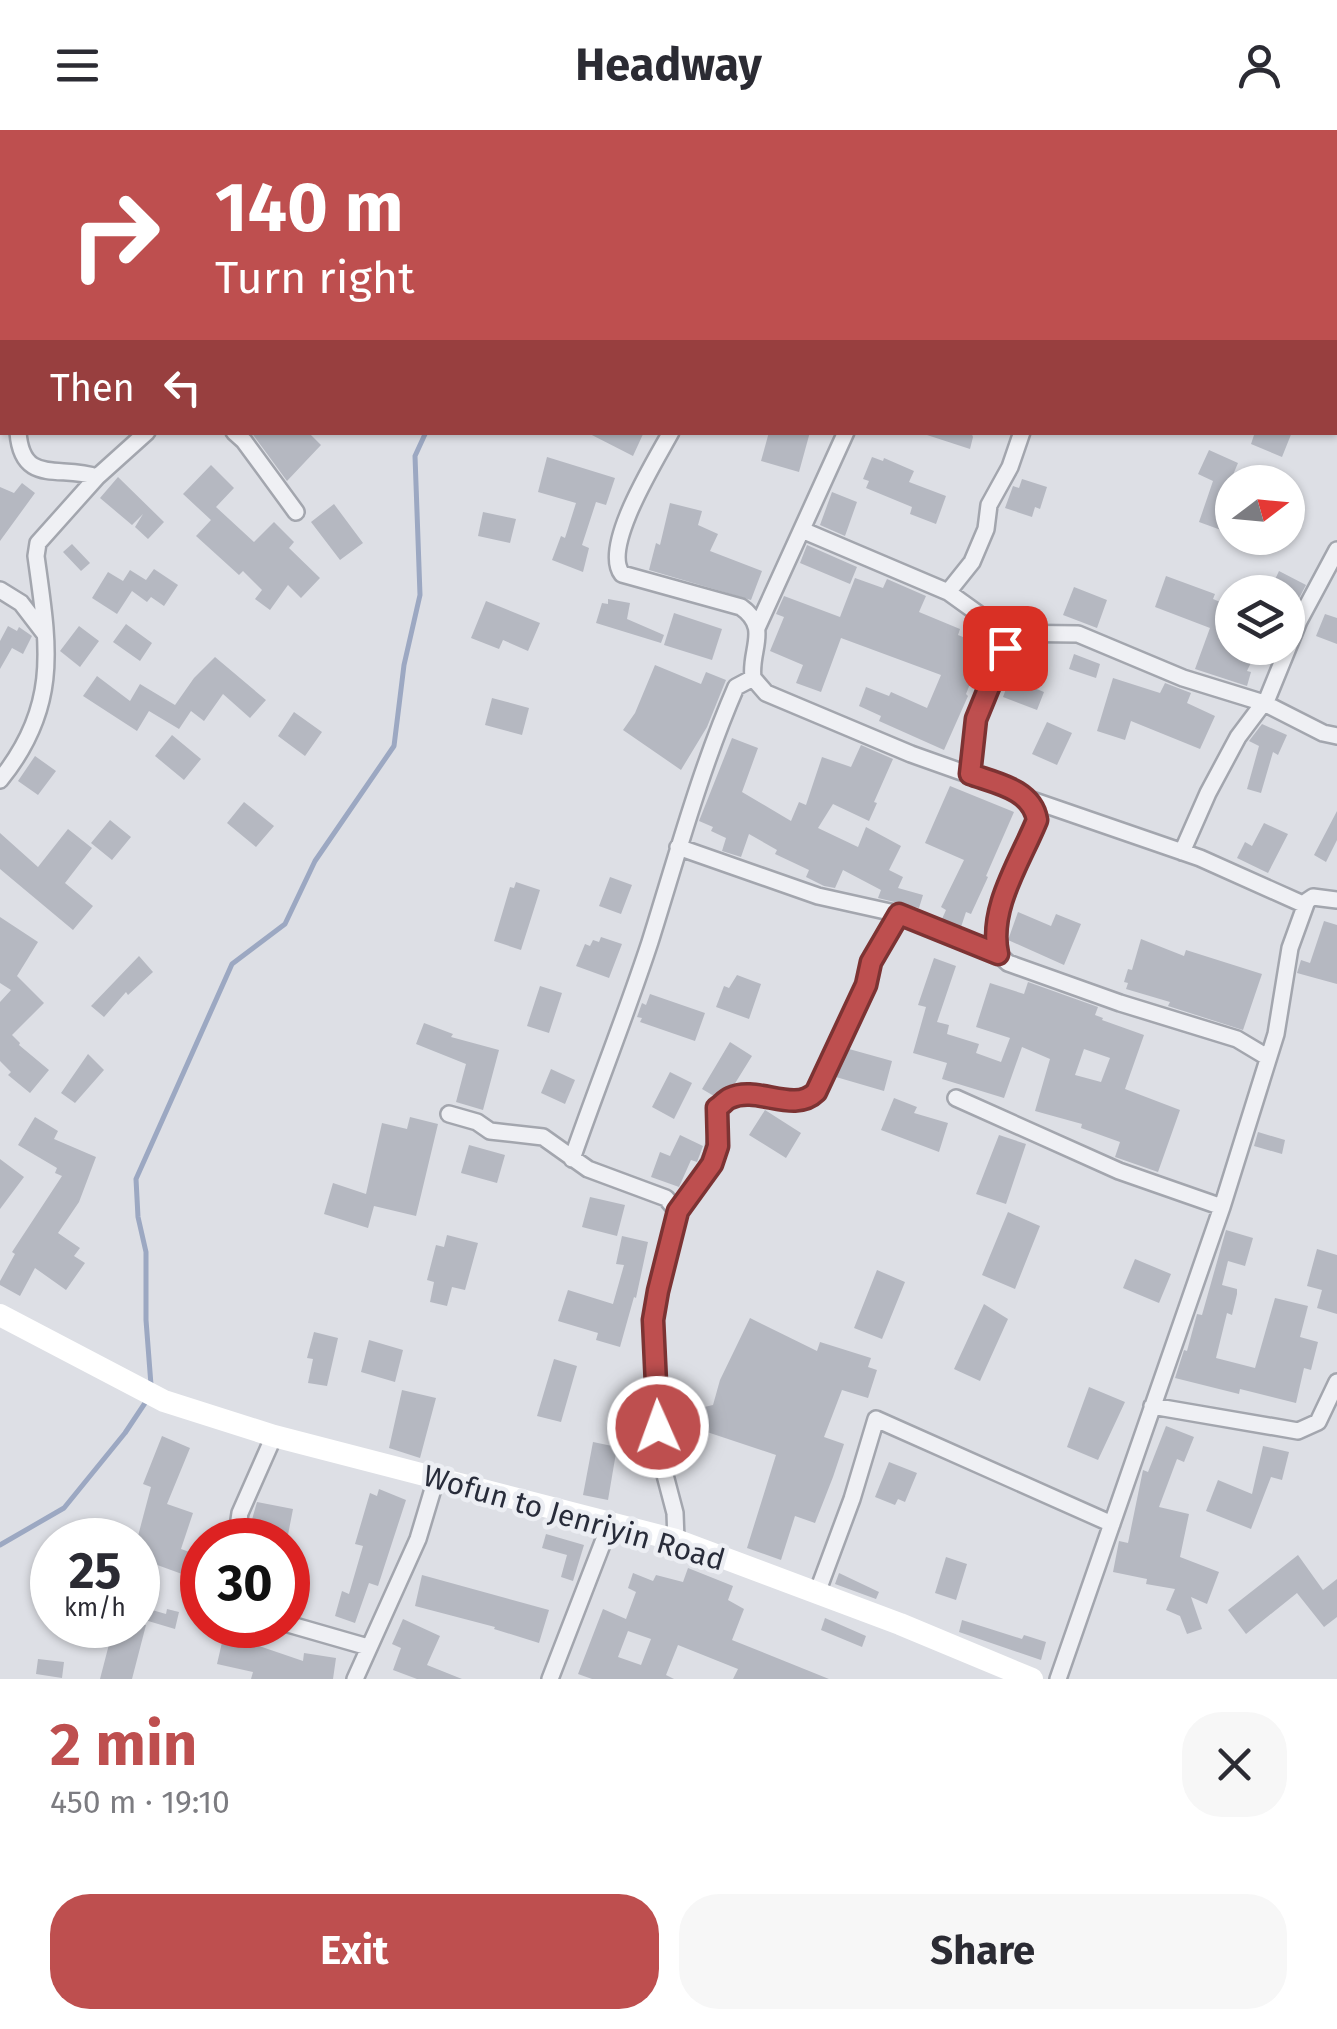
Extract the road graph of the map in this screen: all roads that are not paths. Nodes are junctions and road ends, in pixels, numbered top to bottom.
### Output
1 (18, 435) edge
2 (144, 435) edge
3 (237, 435) edge
4 (669, 435) edge
5 (845, 435) edge
6 (1021, 435) edge
7 (97, 476) junction
8 (296, 512) dead end
9 (802, 530) junction
10 (1337, 550) edge
11 (1331, 572) edge
12 (0, 590) edge
13 (948, 592) junction
14 (757, 628) junction
15 (44, 632) junction
16 (1004, 634) junction
17 (753, 678) junction
18 (1264, 703) junction
19 (1337, 736) edge
20 (970, 774) junction
21 (0, 780) edge
22 (1026, 798) junction
23 (678, 847) junction
24 (1182, 852) junction
25 (1337, 900) edge
26 (1305, 905) junction
27 (899, 914) junction
28 (998, 954) junction
29 (1267, 1057) junction
30 (956, 1098) dead end
31 (449, 1114) dead end
32 (572, 1160) junction
33 (1222, 1208) junction
34 (678, 1211) junction
35 (0, 1315) edge
36 (1337, 1382) edge
37 (1152, 1406) junction
38 (274, 1436) junction
39 (436, 1479) junction
40 (239, 1518) edge
41 (610, 1524) junction
42 (1112, 1524) junction
43 (676, 1540) junction
44 (817, 1593) junction
45 (310, 1630) edge
46 (368, 1647) junction
47 (355, 1679) edge
48 (550, 1679) edge
49 (1032, 1679) edge
50 (1058, 1679) edge

1 - 7 street
2 - 7 street
3 - 8 street
4 - 14 street
5 - 9 street
6 - 13 street
7 - 15 street
9 - 13 street
9 - 14 street
10 - 11 street
11 - 18 street
12 - 15 street
13 - 16 street
14 - 17 street
15 - 21 street
16 - 18 street
16 - 20 street
17 - 20 street
17 - 23 street
18 - 19 street
18 - 24 street
20 - 22 street
22 - 24 street
22 - 28 street
23 - 27 street
23 - 32 street
24 - 26 street
25 - 26 street
26 - 29 street
27 - 28 street
27 - 34 street
28 - 29 street
29 - 33 street
30 - 33 street
31 - 32 street
32 - 34 street
33 - 37 street
34 - 43 street
35 - 38 street, Wofun to Jenriyin Road
36 - 37 street
37 - 42 street
38 - 39 street, Wofun to Jenriyin Road
38 - 40 street
39 - 41 street, Wofun to Jenriyin Road
39 - 46 street
41 - 43 street, Wofun to Jenriyin Road
41 - 48 street
42 - 44 street
42 - 50 street
43 - 44 street, Wofun to Jenriyin Road
44 - 49 street, Wofun to Jenriyin Road
45 - 46 street
46 - 47 street

